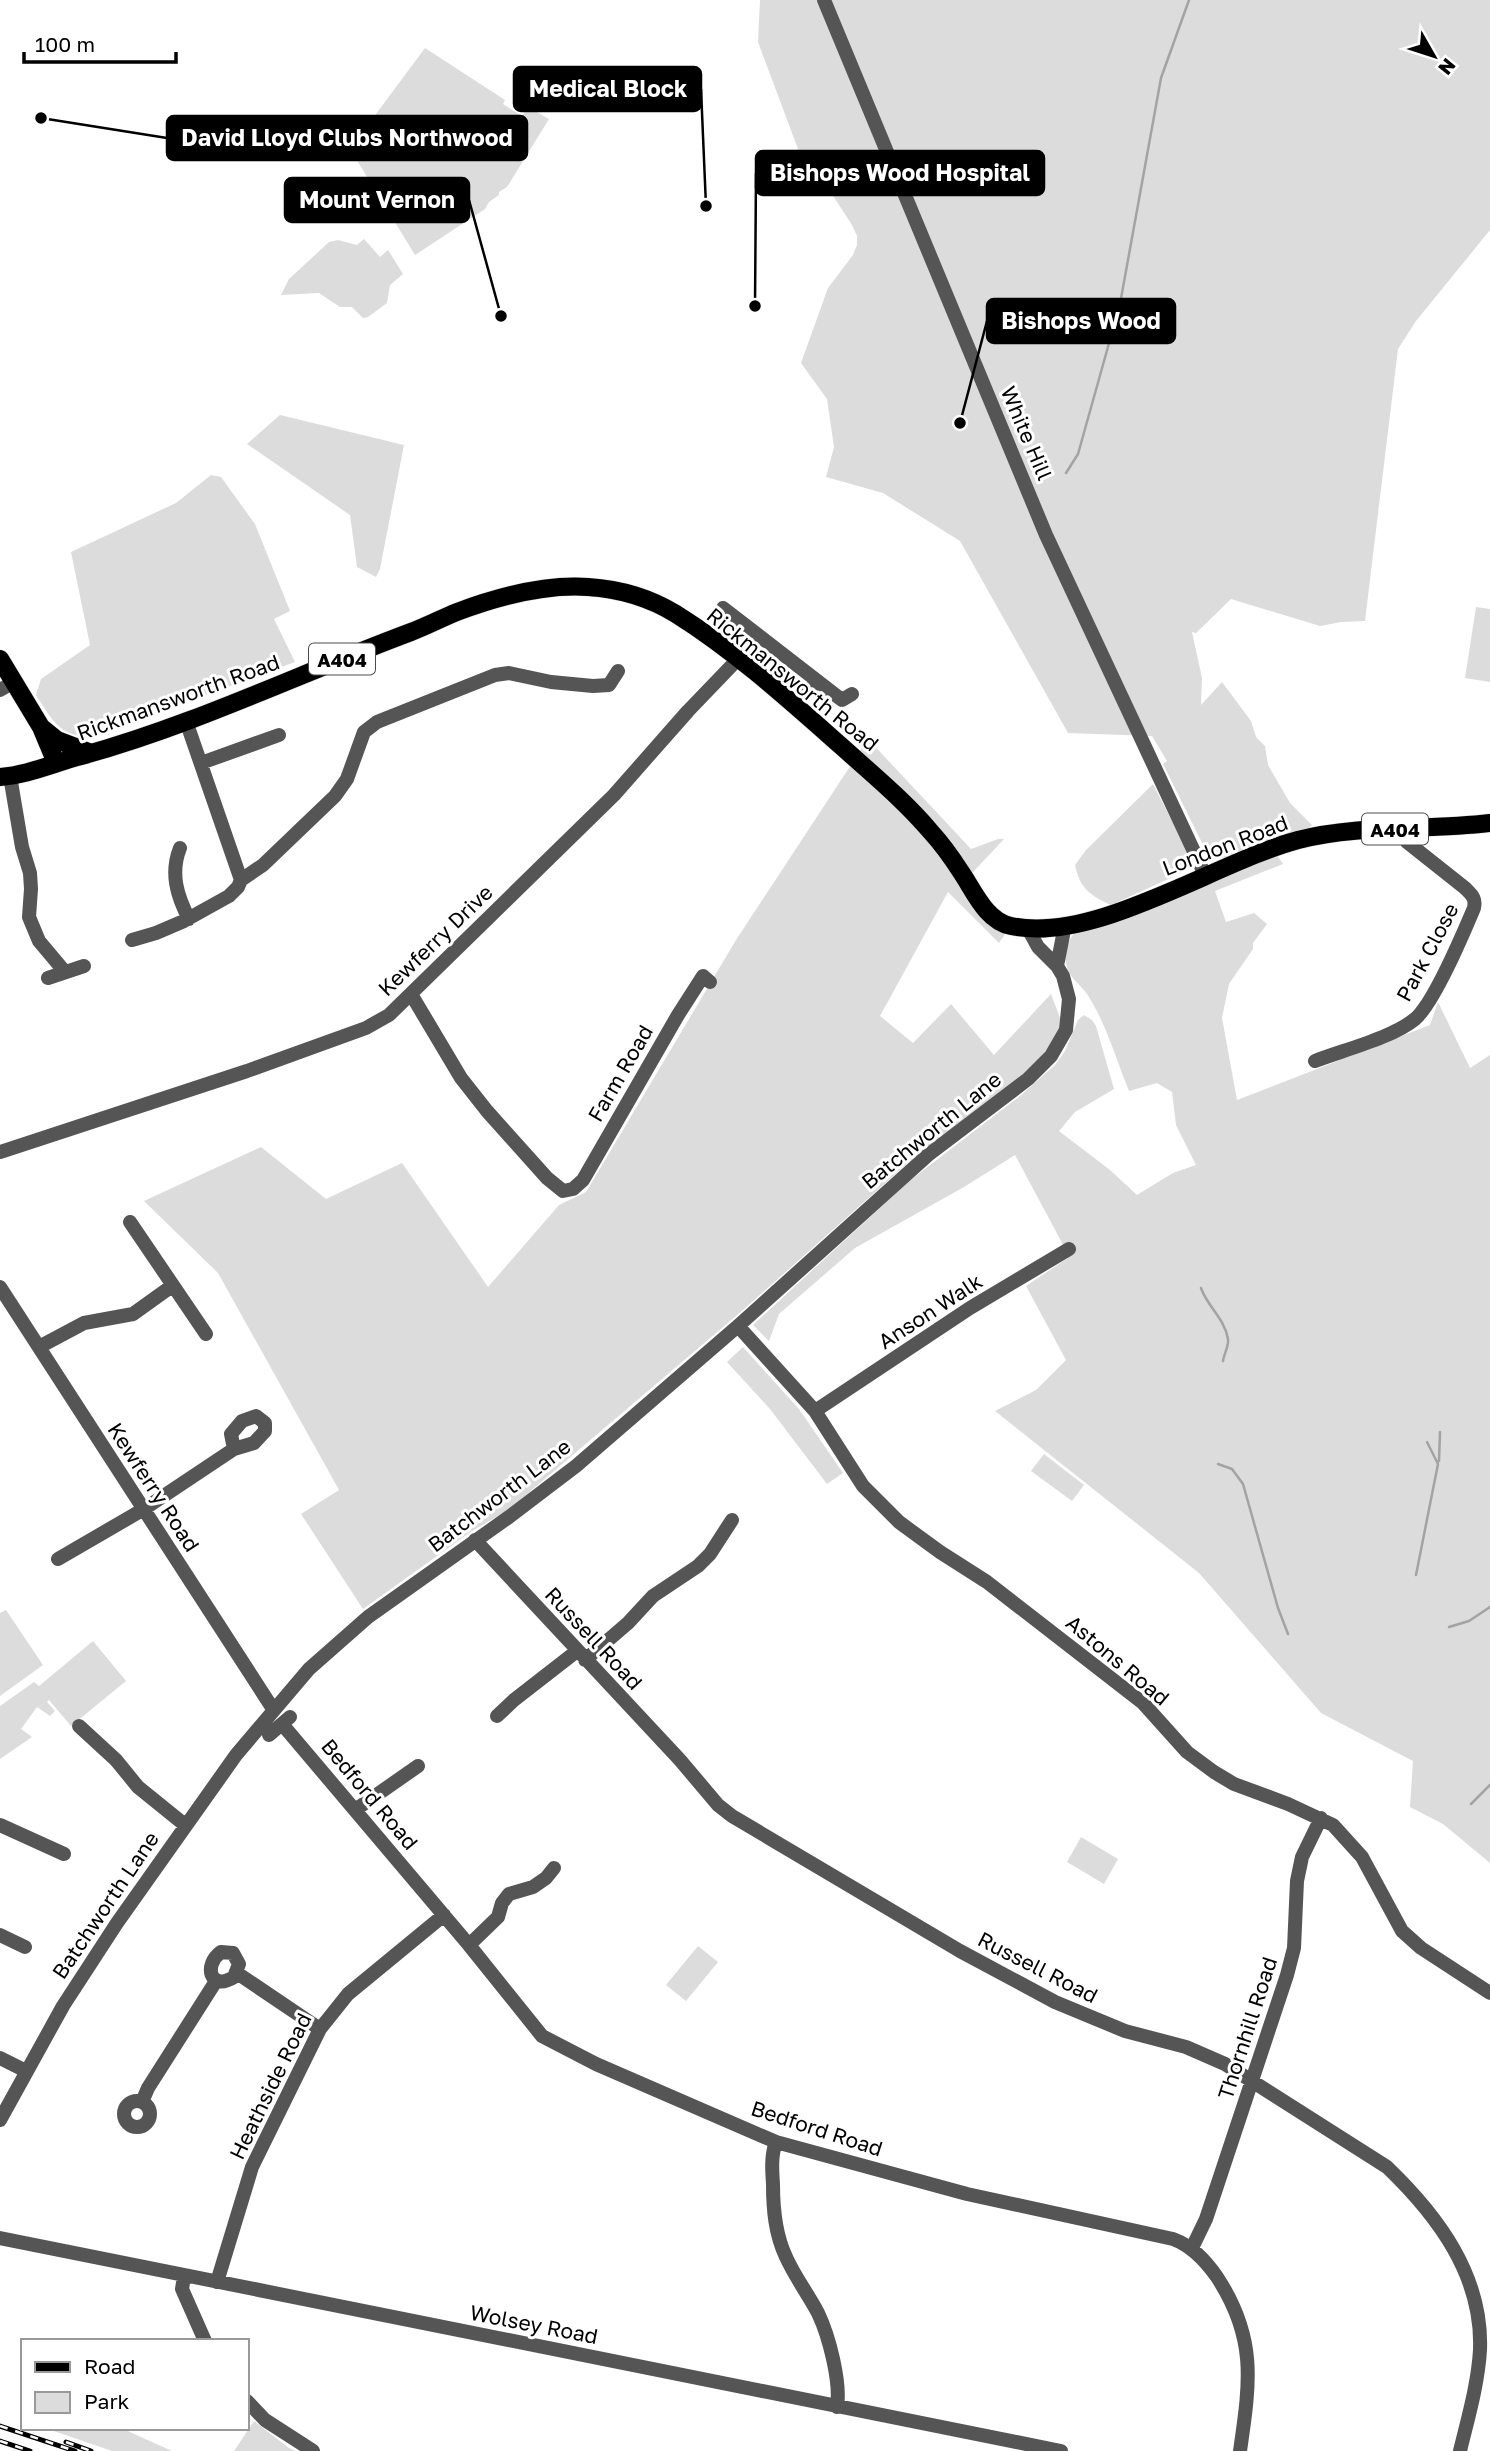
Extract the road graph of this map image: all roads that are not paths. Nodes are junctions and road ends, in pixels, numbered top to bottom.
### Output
1 (824, 0) edge
2 (723, 608) dead end
3 (0, 659) edge
4 (738, 659) junction
5 (618, 671) dead end
6 (817, 681) junction
7 (7, 686) edge
8 (852, 694) dead end
9 (795, 706) junction
10 (186, 721) junction
11 (41, 727) junction
12 (279, 735) dead end
13 (91, 753) junction
14 (56, 763) junction
15 (201, 763) junction
16 (5, 777) edge
17 (1490, 824) edge
18 (1405, 828) junction
19 (180, 848) dead end
20 (1205, 875) junction
21 (241, 880) junction
22 (189, 919) junction
23 (1065, 925) junction
24 (1027, 927) junction
25 (132, 940) dead end
26 (1057, 965) junction
27 (84, 966) dead end
28 (65, 972) junction
29 (48, 978) dead end
30 (710, 982) dead end
31 (411, 994) junction
32 (1315, 1061) dead end
33 (0, 1152) edge
34 (130, 1222) dead end
35 (1069, 1249) dead end
36 (172, 1286) junction
37 (0, 1287) edge
38 (738, 1326) junction
39 (205, 1334) dead end
40 (39, 1347) junction
41 (815, 1411) junction
42 (234, 1449) dead end
43 (144, 1509) junction
44 (732, 1520) dead end
45 (475, 1540) junction
46 (58, 1559) dead end
47 (581, 1656) junction
48 (273, 1709) junction
49 (498, 1716) dead end
50 (79, 1726) dead end
51 (269, 1735) dead end
52 (418, 1766) dead end
53 (355, 1811) junction
54 (1321, 1818) junction
55 (185, 1825) junction
56 (1, 1828) edge
57 (64, 1854) dead end
58 (554, 1868) dead end
59 (444, 1915) junction
60 (0, 1935) edge
61 (469, 1945) junction
62 (25, 1947) dead end
63 (237, 1973) junction
64 (216, 1981) junction
65 (1490, 1993) edge
66 (320, 2029) junction
67 (0, 2058) edge
68 (26, 2071) junction
69 (1252, 2080) junction
70 (142, 2102) dead end
71 (0, 2120) edge
72 (776, 2141) junction
73 (0, 2238) edge
74 (1192, 2248) junction
75 (184, 2277) junction
76 (217, 2282) junction
77 (204, 2339) edge
78 (248, 2402) edge
79 (837, 2407) junction
80 (313, 2451) edge
81 (1061, 2451) edge
82 (1240, 2451) edge
83 (1461, 2451) edge

1 - 20 street, White Hill
2 - 6 street
3 - 7 main road
4 - 9 main road, Rickmansworth Road / A404
4 - 10 main road, Rickmansworth Road / A404
4 - 31 street, Kewferry Drive
5 - 21 street
6 - 8 street
6 - 9 street
7 - 11 main road
9 - 24 main road, Rickmansworth Road / A404
10 - 13 main road, Rickmansworth Road / A404
10 - 15 street
11 - 13 main road
11 - 14 main road
12 - 15 street
13 - 14 main road, Rickmansworth Road / A404
14 - 16 main road, Rickmansworth Road / A404
15 - 21 street
16 - 28 street
17 - 18 main road, London Road / A404
18 - 20 main road, London Road / A404
18 - 32 street, Park Close
19 - 22 street
20 - 23 main road, London Road / A404
21 - 22 street
22 - 25 street
23 - 24 main road, Rickmansworth Road / A404
23 - 26 street, Batchworth Lane
24 - 26 street, Batchworth Lane
26 - 38 street, Batchworth Lane
27 - 28 street
28 - 29 street
30 - 31 street, Farm Road
31 - 33 street, Kewferry Drive
34 - 36 street
35 - 41 street, Anson Walk
36 - 39 street
36 - 40 street
37 - 40 street, Kewferry Road
38 - 41 street, Astons Road
38 - 45 street, Batchworth Lane
40 - 43 street, Kewferry Road
41 - 54 street, Astons Road
42 - 43 street
43 - 46 street
43 - 48 street, Kewferry Road
44 - 47 street
45 - 47 street, Russell Road
45 - 48 street, Batchworth Lane
47 - 49 street
47 - 69 street, Russell Road
48 - 55 street, Batchworth Lane
50 - 55 street
51 - 53 street, Bedford Road
52 - 53 street
53 - 59 street, Bedford Road
54 - 65 street, Astons Road
54 - 69 street, Thornhill Road
55 - 68 street, Batchworth Lane
56 - 57 street
58 - 61 street
59 - 61 street, Bedford Road
59 - 66 street, Heathside Road
60 - 62 street
61 - 72 street, Bedford Road
63 - 64 street
63 - 64 street
63 - 66 street
64 - 70 street
66 - 76 street, Heathside Road
67 - 68 street
68 - 71 street, Batchworth Lane
69 - 74 street, Thornhill Road
69 - 83 street, Russell Road
72 - 74 street, Bedford Road
72 - 79 street
73 - 75 street, Wolsey Road
74 - 82 street
75 - 76 street, Wolsey Road
75 - 77 street
76 - 79 street, Wolsey Road
78 - 80 street
79 - 81 street, Wolsey Road

